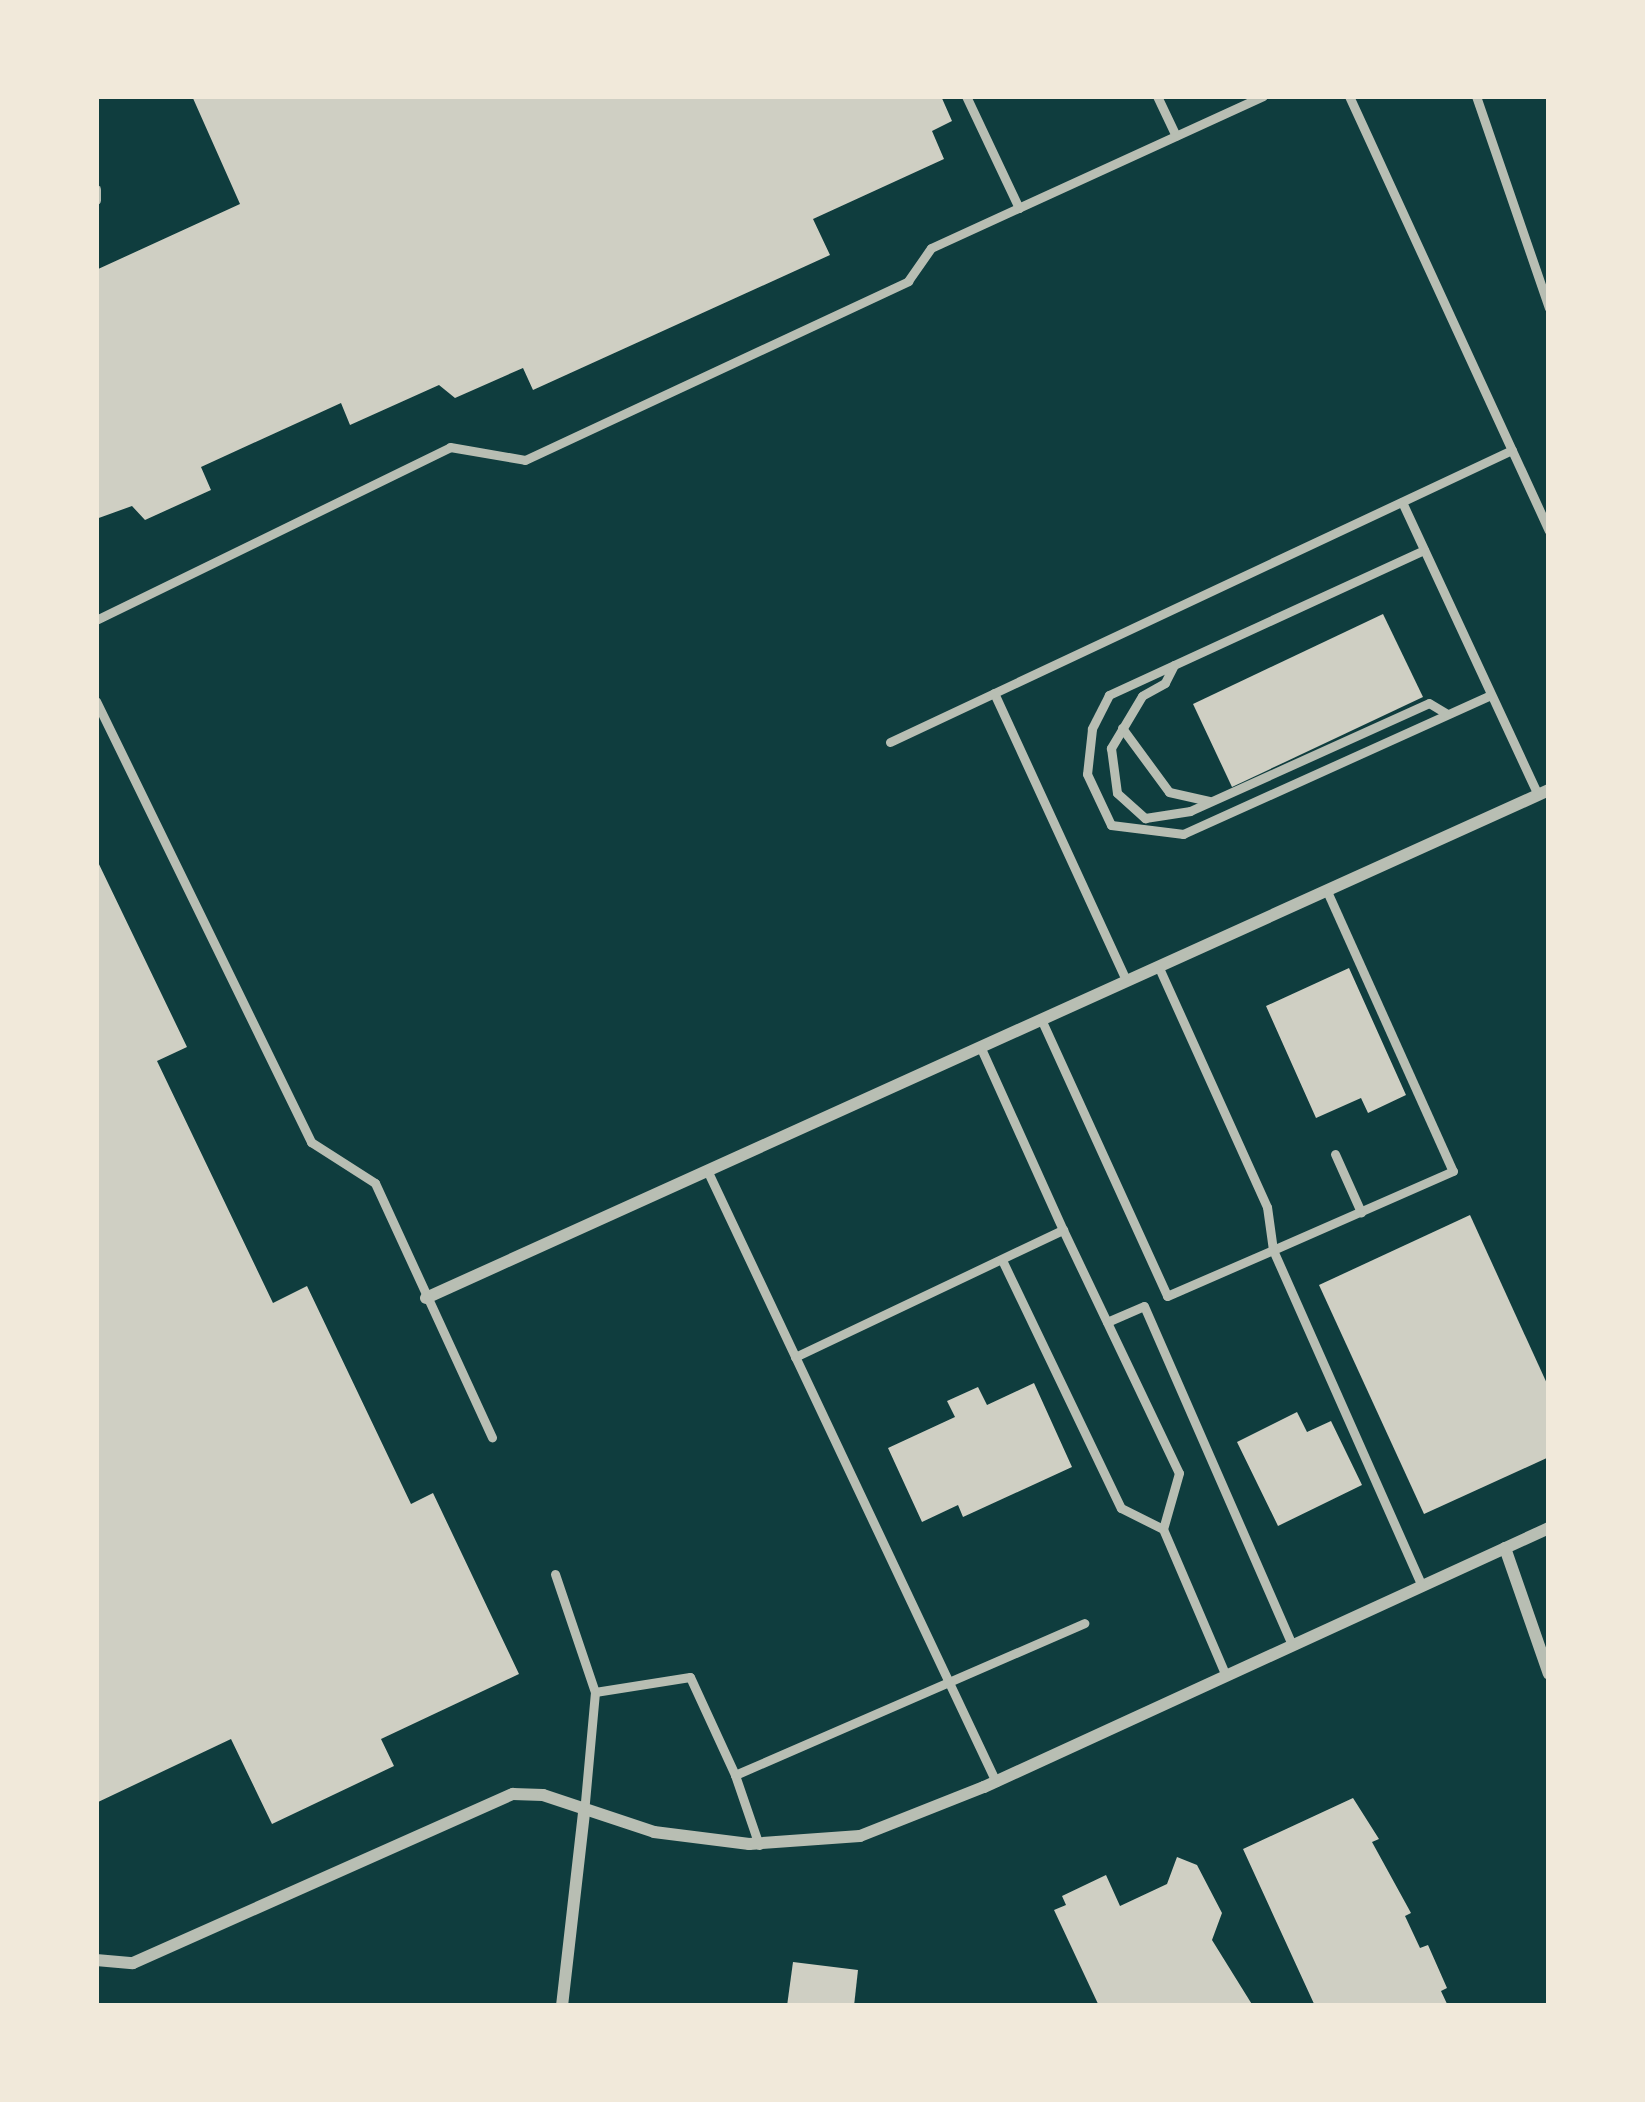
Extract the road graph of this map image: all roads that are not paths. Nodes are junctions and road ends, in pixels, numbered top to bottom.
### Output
1 (966, 96) edge
2 (1157, 96) edge
3 (1229, 96) edge
4 (1263, 96) edge
5 (1348, 96) edge
6 (1475, 96) edge
7 (1235, 109) junction
8 (1176, 136) junction
9 (96, 189) edge
10 (96, 200) edge
11 (1018, 208) junction
12 (1549, 308) edge
13 (1512, 450) junction
14 (1402, 502) junction
15 (1549, 530) edge
16 (1424, 550) junction
17 (96, 620) edge
18 (1174, 665) junction
19 (994, 693) junction
20 (1491, 695) junction
21 (96, 700) edge
22 (1447, 714) junction
23 (1122, 728) junction
24 (890, 742) dead end
25 (1543, 793) edge
26 (1212, 802) junction
27 (1326, 889) junction
28 (1158, 966) junction
29 (1126, 980) junction
30 (1041, 1019) junction
31 (980, 1046) junction
32 (1335, 1154) dead end
33 (707, 1170) junction
34 (1361, 1212) junction
35 (1063, 1230) junction
36 (1274, 1250) junction
37 (1002, 1259) junction
38 (1167, 1296) junction
39 (426, 1298) junction
40 (1144, 1306) junction
41 (1107, 1322) junction
42 (795, 1357) junction
43 (492, 1437) dead end
44 (1549, 1528) edge
45 (1163, 1529) junction
46 (1505, 1548) junction
47 (555, 1574) dead end
48 (1422, 1586) junction
49 (1084, 1622) dead end
50 (1292, 1645) junction
51 (1549, 1674) edge
52 (1226, 1676) junction
53 (950, 1684) junction
54 (596, 1692) junction
55 (735, 1774) junction
56 (996, 1782) junction
57 (584, 1812) junction
58 (759, 1845) junction
59 (96, 1960) edge
60 (562, 2006) edge

1 - 11 lane
2 - 8 lane
3 - 7 lane
4 - 7 lane
5 - 13 lane
6 - 12 lane
7 - 8 lane
8 - 11 lane
9 - 10 lane
11 - 17 lane
13 - 14 lane
13 - 15 lane
14 - 16 lane
14 - 19 lane
16 - 18 lane
16 - 20 lane
18 - 22 lane
18 - 23 lane
19 - 24 lane
19 - 29 lane
20 - 22 lane
20 - 25 lane
21 - 39 lane
22 - 26 lane
23 - 26 lane
23 - 26 lane
25 - 27 street
27 - 28 street
27 - 34 lane
28 - 29 street
28 - 36 lane
29 - 30 street
30 - 31 street
30 - 38 lane
31 - 33 street
31 - 35 lane
32 - 34 lane
33 - 39 street
33 - 42 lane
34 - 36 lane
35 - 37 lane
35 - 41 lane
36 - 38 lane
36 - 48 lane
37 - 42 lane
37 - 45 lane
38 - 40 lane
39 - 43 lane
40 - 41 lane
40 - 50 lane
41 - 45 lane
42 - 53 lane
44 - 46 street
45 - 52 lane
46 - 48 street
46 - 51 street
47 - 54 lane
48 - 50 street
49 - 53 lane
50 - 52 street
52 - 56 street
53 - 55 lane
53 - 56 lane
54 - 55 lane
54 - 57 lane
55 - 58 lane
56 - 58 street
57 - 58 street
57 - 59 street
57 - 60 street

